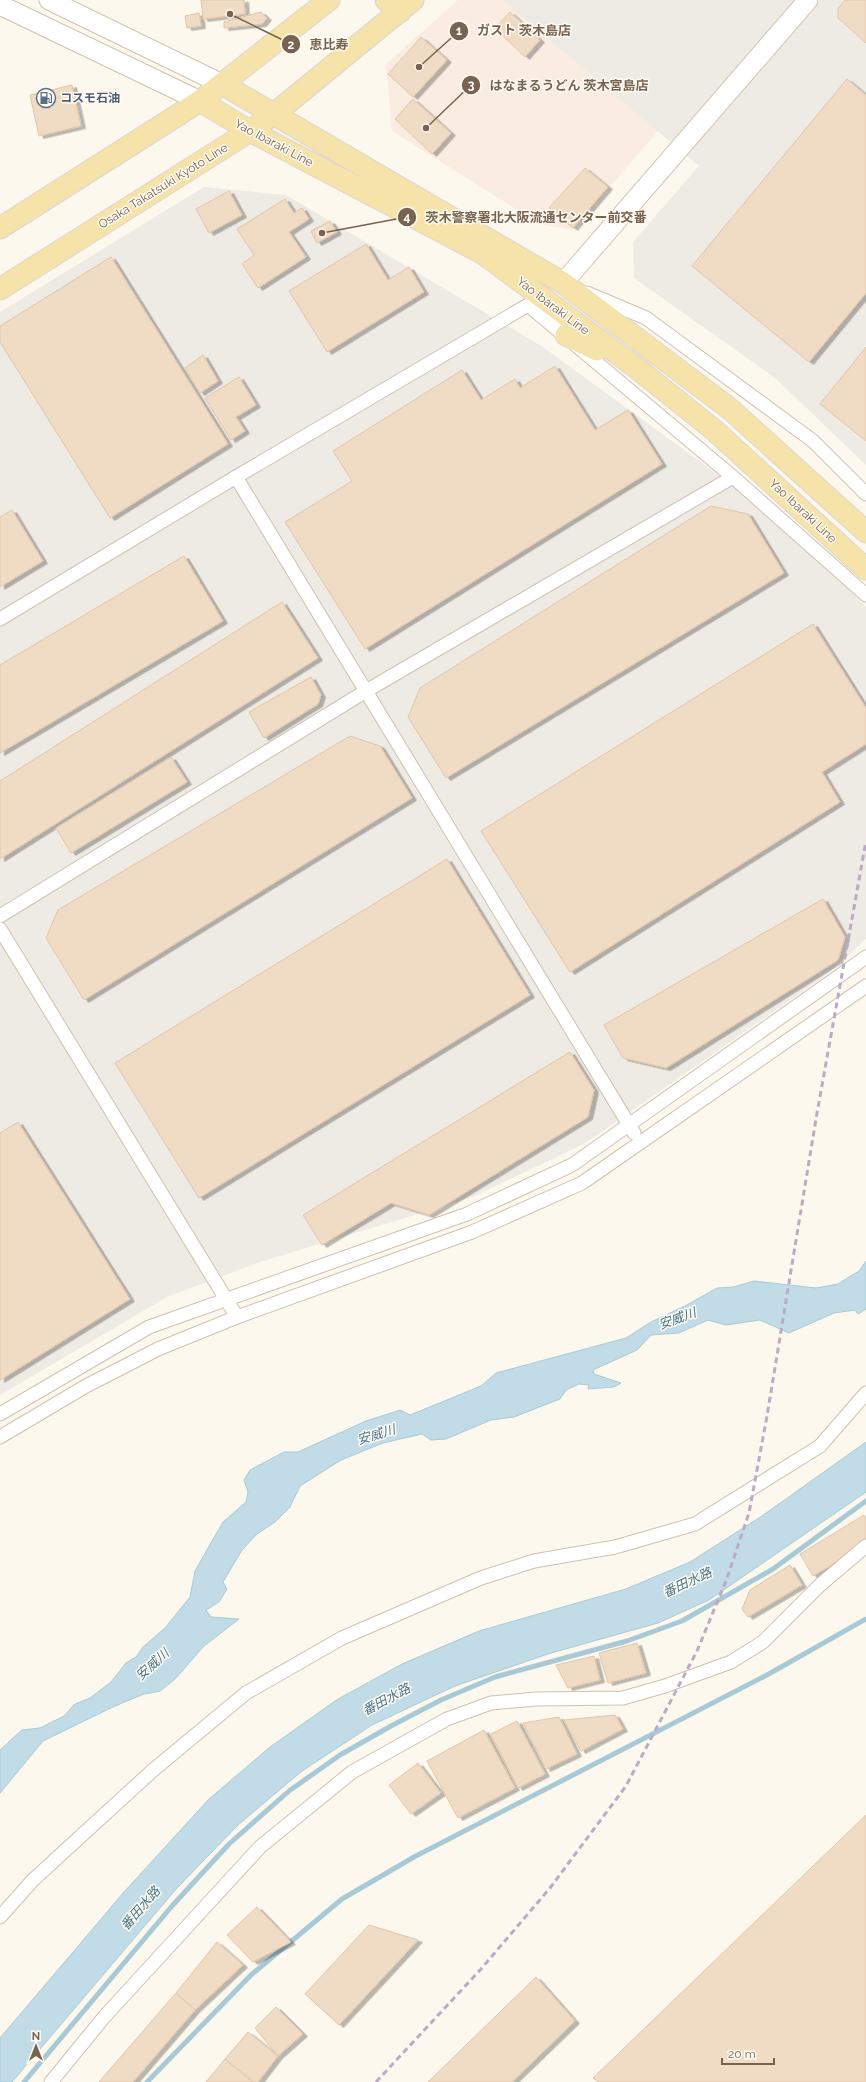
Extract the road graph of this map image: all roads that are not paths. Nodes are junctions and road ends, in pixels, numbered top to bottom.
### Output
1 (49, 0) edge
2 (329, 0) edge
3 (808, 0) edge
4 (400, 4) edge
5 (0, 5) edge
6 (222, 84) junction
7 (200, 101) junction
8 (274, 114) junction
9 (250, 131) junction
10 (0, 228) edge
11 (484, 254) junction
12 (563, 283) junction
13 (0, 288) edge
14 (528, 305) junction
15 (566, 335) junction
16 (638, 369) junction
17 (236, 477) junction
18 (733, 477) junction
19 (866, 494) edge
20 (866, 532) edge
21 (866, 569) edge
22 (866, 595) edge
23 (0, 619) edge
24 (366, 691) junction
25 (0, 916) edge
26 (0, 929) edge
27 (866, 958) edge
28 (866, 986) edge
29 (630, 1126) junction
30 (640, 1142) junction
31 (227, 1298) junction
32 (237, 1317) junction
33 (866, 1393) edge
34 (0, 1414) edge
35 (0, 1437) edge
36 (866, 1546) edge
37 (0, 1917) edge
38 (51, 2082) edge

1 - 6 main road
2 - 6 main road
3 - 12 main road
4 - 8 main road, Osaka Takatsuki Kyoto Line
5 - 7 main road
6 - 7 main road
6 - 8 main road, Yao Ibaraki Line
7 - 9 main road, Yao Ibaraki Line
7 - 10 main road
8 - 9 main road, Osaka Takatsuki Kyoto Line
8 - 12 main road, Yao Ibaraki Line
9 - 11 main road, Yao Ibaraki Line
9 - 13 main road, Osaka Takatsuki Kyoto Line
11 - 14 main road
11 - 16 main road, Yao Ibaraki Line
12 - 19 street
12 - 20 main road, Yao Ibaraki Line
14 - 15 street
14 - 17 street
15 - 16 main road
15 - 18 street
16 - 21 main road, Yao Ibaraki Line
17 - 23 street
17 - 24 street
18 - 22 street
18 - 24 street
24 - 25 street
24 - 29 street
26 - 31 street
27 - 29 street
28 - 30 street
29 - 30 street
29 - 31 street
30 - 32 street
31 - 32 street
31 - 34 street
32 - 35 street
33 - 37 street
36 - 38 street

